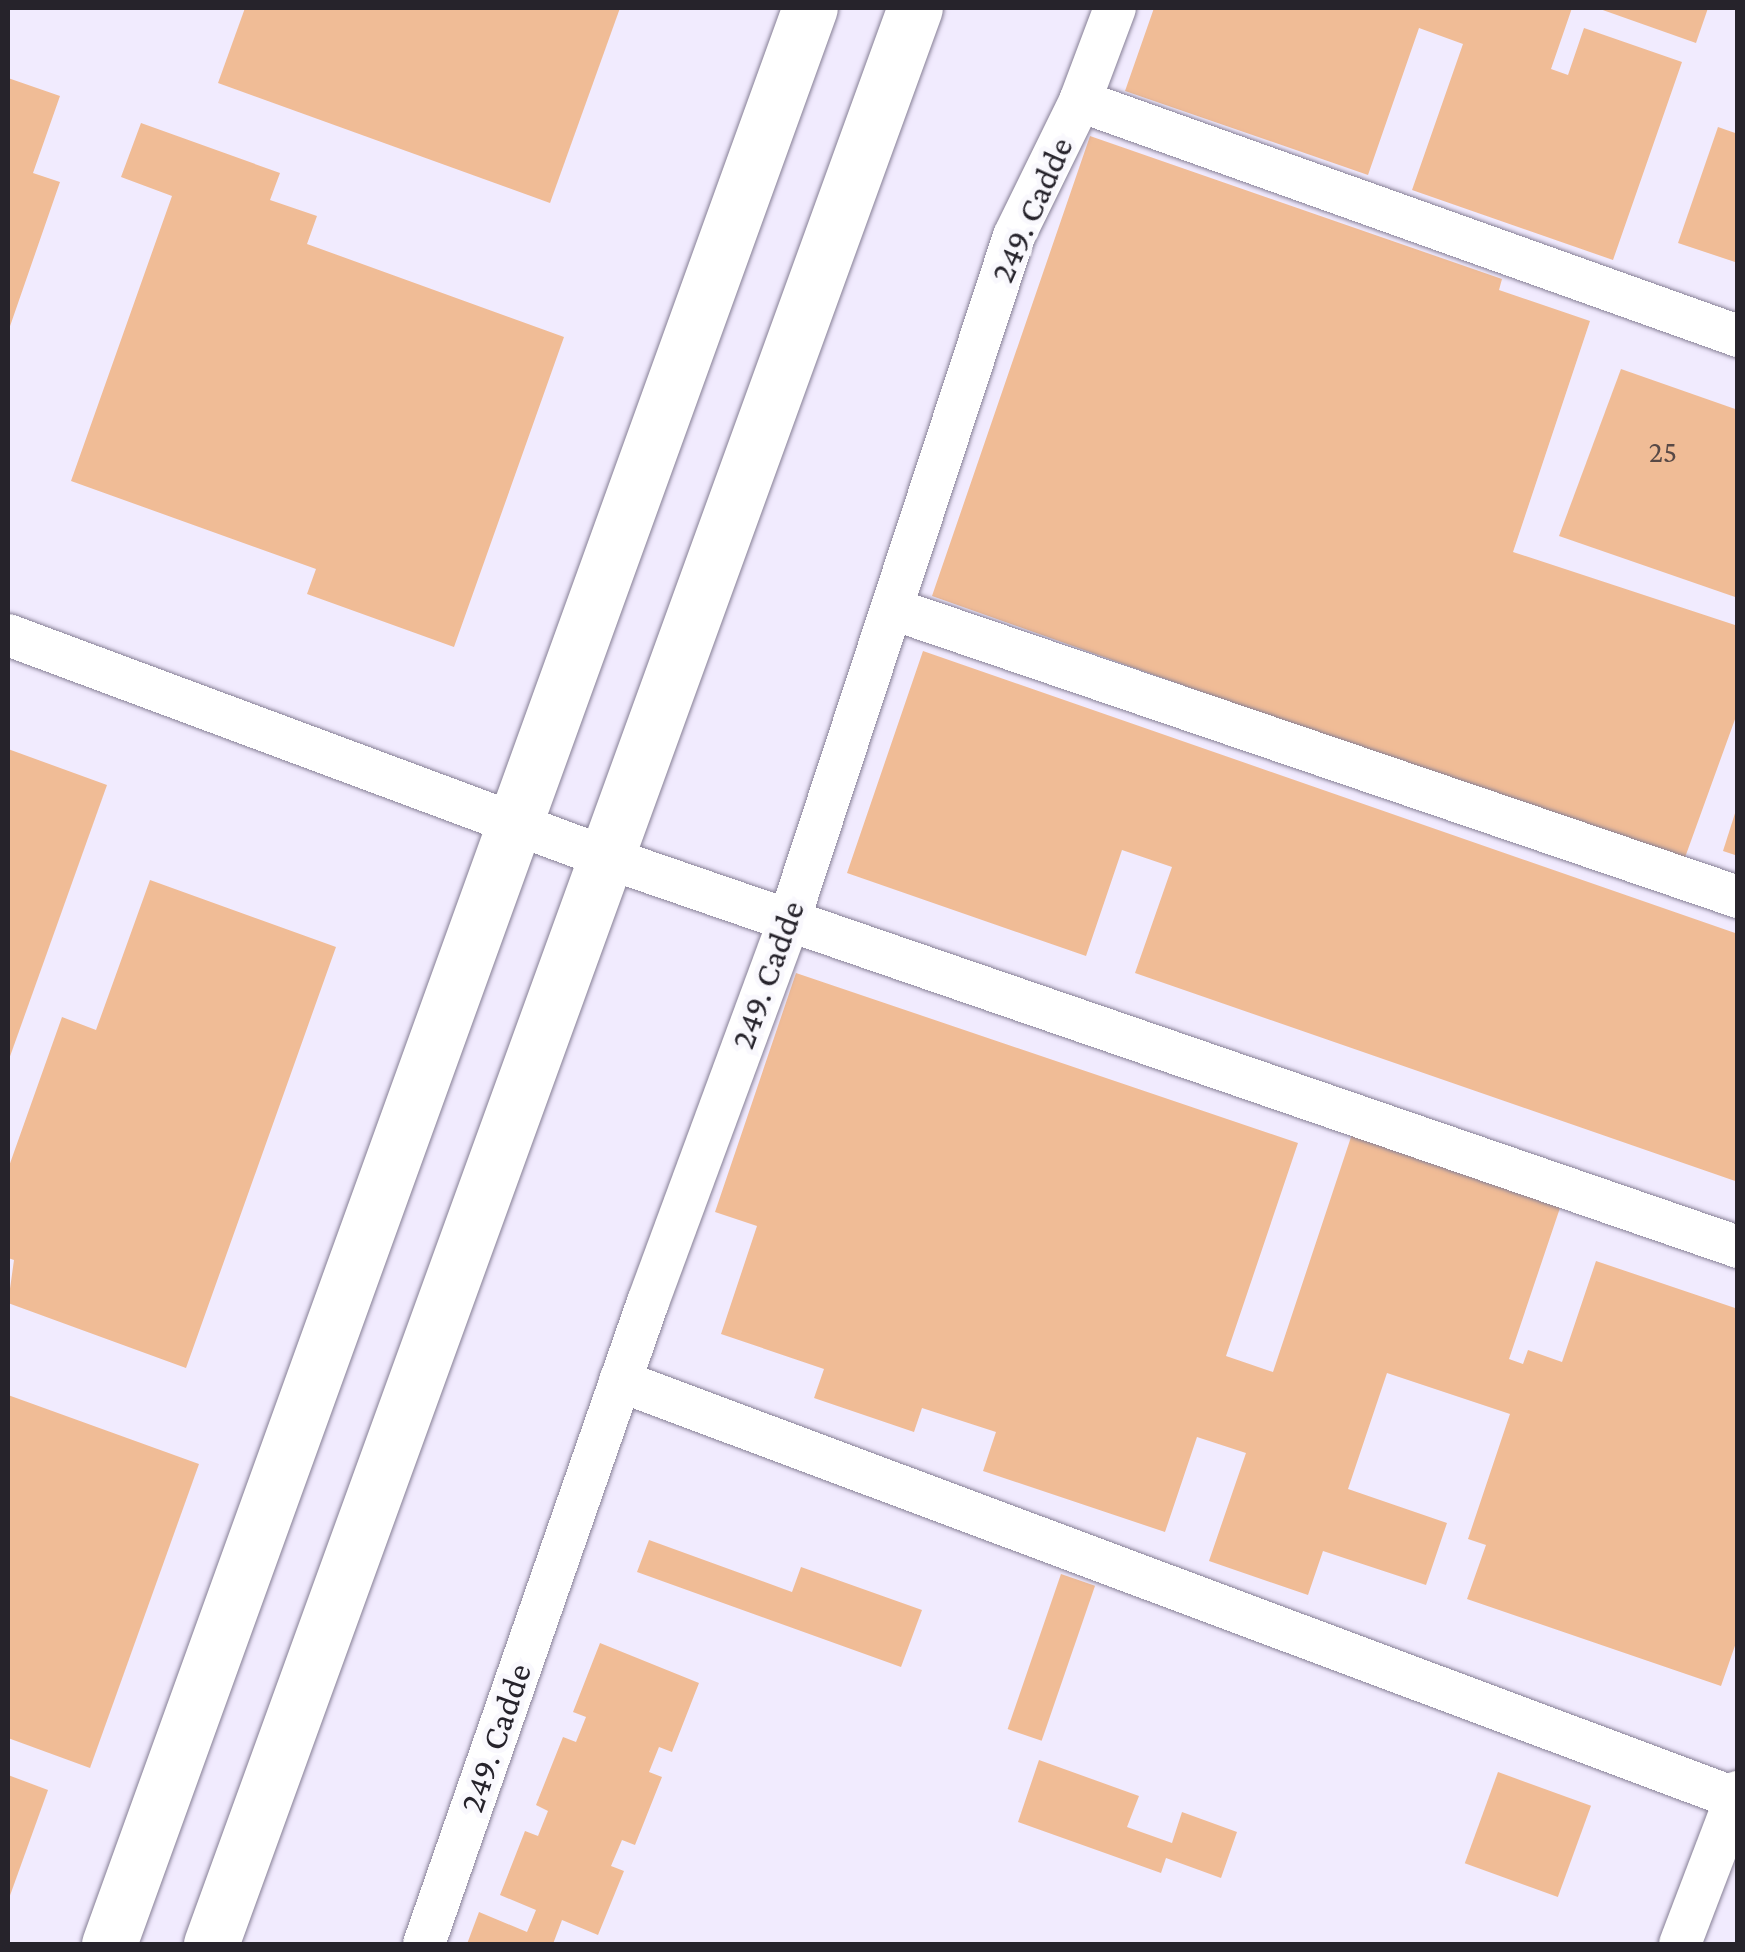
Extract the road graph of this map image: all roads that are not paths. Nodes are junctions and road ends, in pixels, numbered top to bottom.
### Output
1 (810, 8) edge
2 (915, 8) edge
3 (1114, 8) edge
4 (1080, 101) junction
5 (1738, 336) edge
6 (893, 609) junction
7 (8, 635) edge
8 (520, 822) junction
9 (602, 856) junction
10 (1738, 897) edge
11 (789, 920) junction
12 (1738, 1247) edge
13 (620, 1381) junction
14 (1736, 1795) edge
15 (109, 1944) edge
16 (211, 1944) edge
17 (424, 1944) edge
18 (1680, 1944) edge

1 - 8 street
2 - 9 street
3 - 4 street, 249. Cadde
4 - 5 street
4 - 6 street, 249. Cadde
6 - 10 street
6 - 11 street, 249. Cadde
7 - 8 street
8 - 9 street
8 - 15 street
9 - 11 street
9 - 16 street
11 - 12 street
11 - 13 street, 249. Cadde
13 - 14 street
13 - 17 street, 249. Cadde
14 - 18 street

